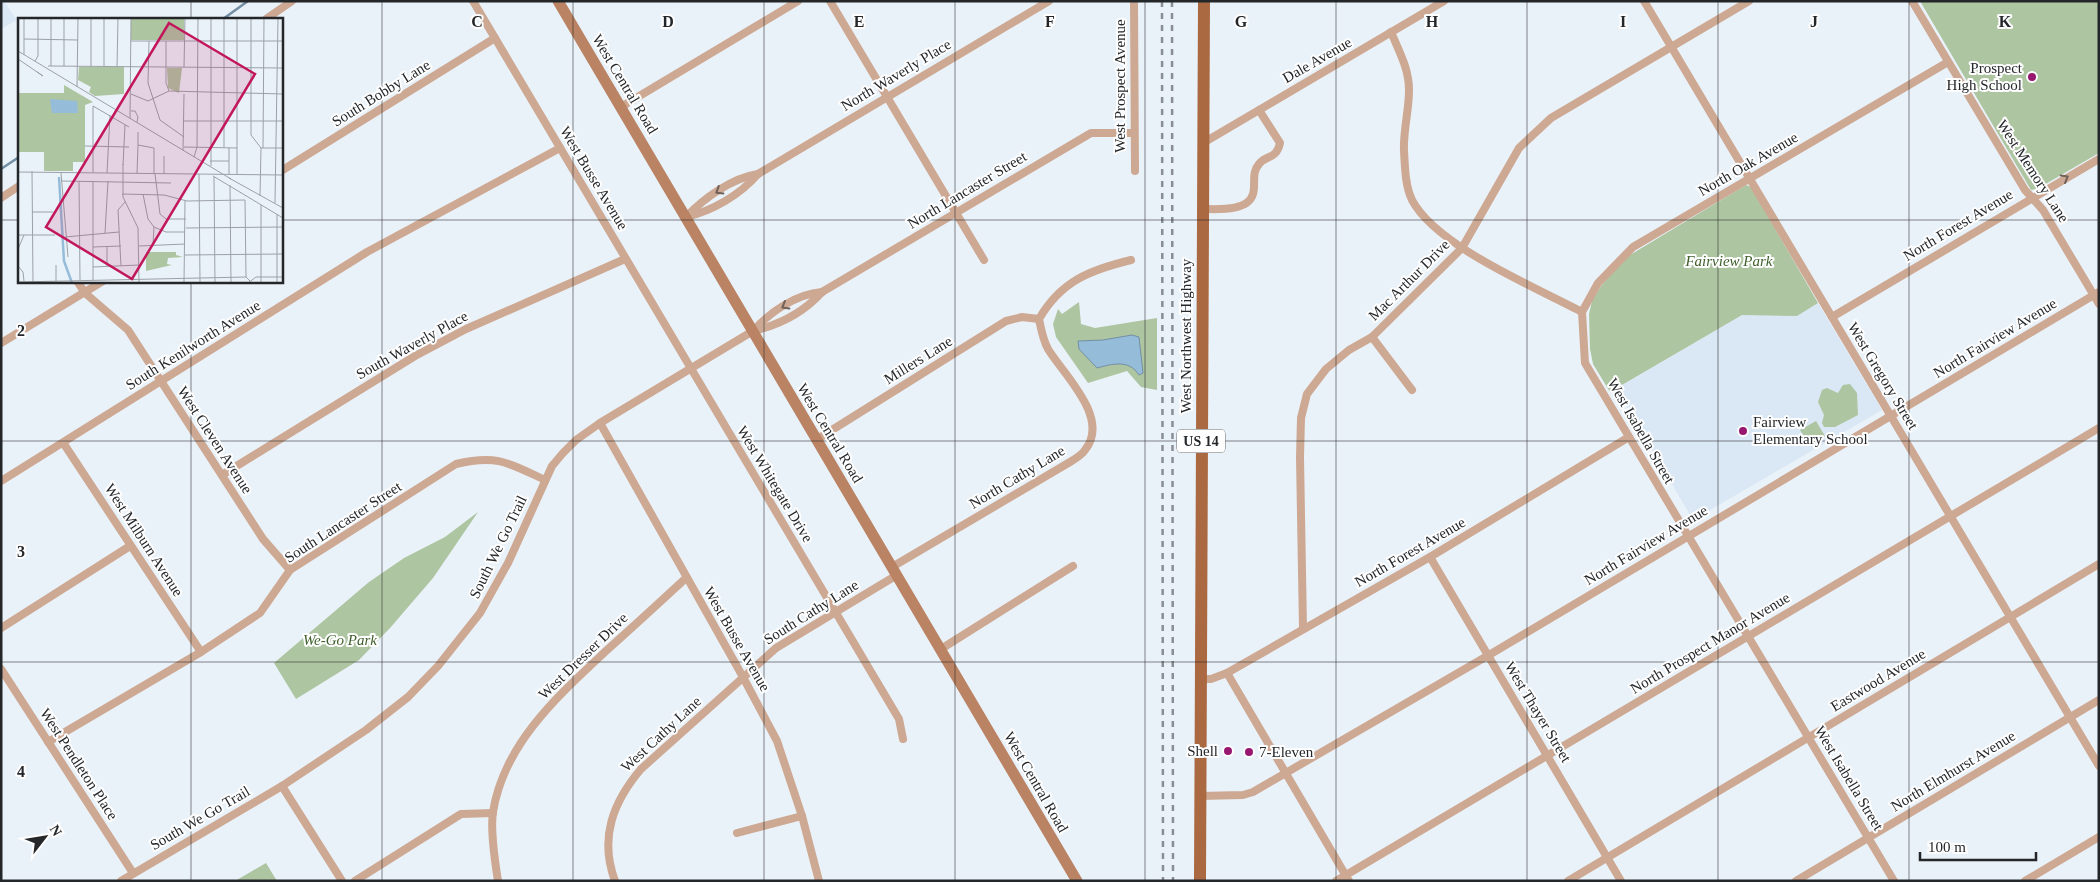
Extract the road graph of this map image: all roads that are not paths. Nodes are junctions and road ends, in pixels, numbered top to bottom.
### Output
1 (292, 1) edge
2 (473, 1) edge
3 (558, 1) edge
4 (798, 1) edge
5 (830, 1) edge
6 (1049, 1) edge
7 (1134, 1) edge
8 (1204, 1) edge
9 (1444, 1) edge
10 (1644, 1) edge
11 (1749, 1) edge
12 (1912, 1) edge
13 (267, 18) edge
14 (1391, 32) junction
15 (494, 38) junction
16 (1671, 47) junction
17 (1948, 62) junction
18 (886, 96) junction
19 (621, 107) junction
20 (1259, 110) junction
21 (1133, 133) junction
22 (1203, 143) junction
23 (560, 148) junction
24 (2099, 159) edge
25 (282, 169) edge
26 (1135, 172) dead end
27 (1750, 180) junction
28 (18, 189) edge
29 (1, 198) edge
30 (2032, 198) junction
31 (1203, 209) junction
32 (954, 213) junction
33 (686, 217) junction
34 (1462, 248) junction
35 (625, 259) junction
36 (984, 260) dead end
37 (1131, 260) dead end
38 (78, 282) edge
39 (102, 282) edge
40 (822, 292) junction
41 (85, 293) junction
42 (2096, 294) edge
43 (2099, 304) edge
44 (1582, 312) junction
45 (1832, 317) junction
46 (1039, 319) junction
47 (753, 331) junction
48 (1372, 337) junction
49 (1, 343) edge
50 (691, 369) junction
51 (160, 382) junction
52 (1412, 390) dead end
53 (1891, 416) junction
54 (600, 423) junction
55 (2099, 428) edge
56 (1629, 437) junction
57 (816, 440) junction
58 (64, 444) junction
59 (222, 475) junction
60 (545, 480) junction
61 (1, 481) edge
62 (1950, 516) junction
63 (1688, 536) junction
64 (130, 546) junction
65 (1430, 557) junction
66 (2099, 564) edge
67 (1073, 566) dead end
68 (290, 570) junction
69 (894, 571) junction
70 (686, 578) junction
71 (836, 612) junction
72 (2010, 617) junction
73 (1, 628) edge
74 (1303, 629) junction
75 (1749, 636) junction
76 (940, 649) junction
77 (201, 652) junction
78 (1489, 655) junction
79 (1, 669) edge
80 (1227, 673) junction
81 (743, 676) junction
82 (1200, 679) junction
83 (2099, 700) edge
84 (2070, 717) junction
85 (1808, 737) junction
86 (903, 739) dead end
87 (48, 742) junction
88 (1548, 755) junction
89 (2099, 766) edge
90 (1286, 774) junction
91 (282, 786) junction
92 (1200, 796) junction
93 (493, 813) junction
94 (802, 816) junction
95 (737, 833) dead end
96 (2099, 837) edge
97 (1868, 838) junction
98 (1608, 857) junction
99 (133, 874) junction
100 (1348, 878) edge
101 (121, 881) edge
102 (342, 881) edge
103 (355, 881) edge
104 (498, 881) edge
105 (615, 881) edge
106 (819, 881) edge
107 (1077, 881) edge
108 (1200, 881) edge
109 (1336, 881) edge
110 (1568, 881) edge
111 (1621, 881) edge
112 (1796, 881) edge
113 (1894, 881) edge
114 (2025, 881) edge

1 - 13 street
2 - 15 street, West Busse Avenue
3 - 19 main road, West Central Road
4 - 19 street
5 - 18 street
6 - 18 street, North Waverly Place
7 - 21 street, West Prospect Avenue
8 - 22 main road, West Northwest Highway / US 14
9 - 14 street, Dale Avenue
10 - 16 street, West Gregory Street
11 - 16 street, Mac Arthur Drive
12 - 17 street, West Memory Lane
14 - 20 street, Dale Avenue
14 - 34 street
15 - 23 street, West Busse Avenue
15 - 25 street, South Bobby Lane
16 - 27 street, West Gregory Street
16 - 34 street, Mac Arthur Drive
17 - 27 street, North Oak Avenue
17 - 30 street, West Memory Lane
18 - 32 street
18 - 33 street, North Waverly Place
19 - 33 main road, West Central Road
20 - 22 street, Dale Avenue
20 - 31 street
21 - 26 street, West Prospect Avenue
21 - 32 street, North Lancaster Street
22 - 31 main road, West Northwest Highway / US 14
23 - 35 street, West Busse Avenue
23 - 51 street, South Kenilworth Avenue
30 -> 24 street, North Forest Avenue
27 - 44 street, North Oak Avenue
27 - 45 street, West Gregory Street
28 - 29 street
30 - 42 street, West Memory Lane
30 - 45 street, North Forest Avenue
31 - 82 main road, West Northwest Highway / US 14
32 - 36 street
32 - 40 street, North Lancaster Street
33 - 47 main road, West Central Road
34 - 44 street
34 - 48 street, Mac Arthur Drive
35 - 50 street, West Busse Avenue
35 - 59 street, South Waverly Place
37 - 46 street
38 - 41 street, West Cleven Avenue
39 - 41 street
40 - 47 street, North Lancaster Street
40 -> 47 street, North Lancaster Street
41 - 49 street
41 - 51 street, West Cleven Avenue
42 - 43 street, West Memory Lane
42 - 53 street, North Fairview Avenue
44 - 56 street, West Isabella Street
45 - 53 street, West Gregory Street
46 - 57 street, Millers Lane
46 - 69 street, North Cathy Lane
47 - 50 street, South We Go Trail
47 - 57 main road, West Central Road
48 - 52 street
48 - 74 street, Mac Arthur Drive
50 - 54 street, South We Go Trail
50 - 71 street, West Whitegate Drive
51 - 58 street, South Kenilworth Avenue
51 - 59 street, West Cleven Avenue
53 - 62 street, West Gregory Street
53 - 63 street, North Fairview Avenue
54 - 60 street, South We Go Trail
54 - 70 street, West Busse Avenue
55 - 62 street, North Prospect Manor Avenue
56 - 63 street, West Isabella Street
56 - 65 street, North Forest Avenue
57 - 69 main road, West Central Road
58 - 61 street, South Kenilworth Avenue
58 - 64 street, West Milburn Avenue
59 - 68 street, West Cleven Avenue
60 - 68 street, South Lancaster Street
60 - 91 street, South We Go Trail
62 - 72 street, West Gregory Street
62 - 75 street, North Prospect Manor Avenue
63 - 75 street, West Isabella Street
63 - 78 street, North Fairview Avenue
64 - 73 street
64 - 77 street, West Milburn Avenue
65 - 74 street, North Forest Avenue
65 - 78 street, West Thayer Street
66 - 72 street, Eastwood Avenue
67 - 76 street
68 - 77 street, South Lancaster Street
69 - 71 street, South Cathy Lane
69 - 76 main road, West Central Road
70 - 81 street, West Busse Avenue
70 - 93 street, West Dresser Drive
71 - 81 street, South Cathy Lane
71 - 86 street, West Whitegate Drive
72 - 84 street, West Gregory Street
72 - 85 street, Eastwood Avenue
74 - 80 street, North Forest Avenue
75 - 85 street, West Isabella Street
75 - 88 street, North Prospect Manor Avenue
76 - 107 main road, West Central Road
77 - 87 street, South Lancaster Street
78 - 88 street, West Thayer Street
78 - 90 street, North Fairview Avenue
79 - 87 street, West Pendleton Place
80 - 82 street, North Forest Avenue
80 - 90 street
81 - 94 street, West Busse Avenue
81 - 105 street, West Cathy Lane
82 - 92 main road, West Northwest Highway / US 14
83 - 84 street, North Elmhurst Avenue
84 - 89 street, West Gregory Street
84 - 97 street, North Elmhurst Avenue
85 - 97 street, West Isabella Street
85 - 98 street, Eastwood Avenue
87 - 99 street, West Pendleton Place
88 - 98 street, West Thayer Street
88 - 100 street, North Prospect Manor Avenue
90 - 92 street, North Fairview Avenue
90 - 100 street
91 - 99 street, South We Go Trail
91 - 102 street
92 - 108 main road, West Northwest Highway / US 14
93 - 103 street
93 - 104 street, West Dresser Drive
94 - 95 street
94 - 106 street, West Busse Avenue
96 - 114 street
97 - 112 street, North Elmhurst Avenue
97 - 113 street, West Isabella Street
98 - 110 street, Eastwood Avenue
98 - 111 street, West Thayer Street
99 - 101 street, South We Go Trail
100 - 109 street, North Prospect Manor Avenue

